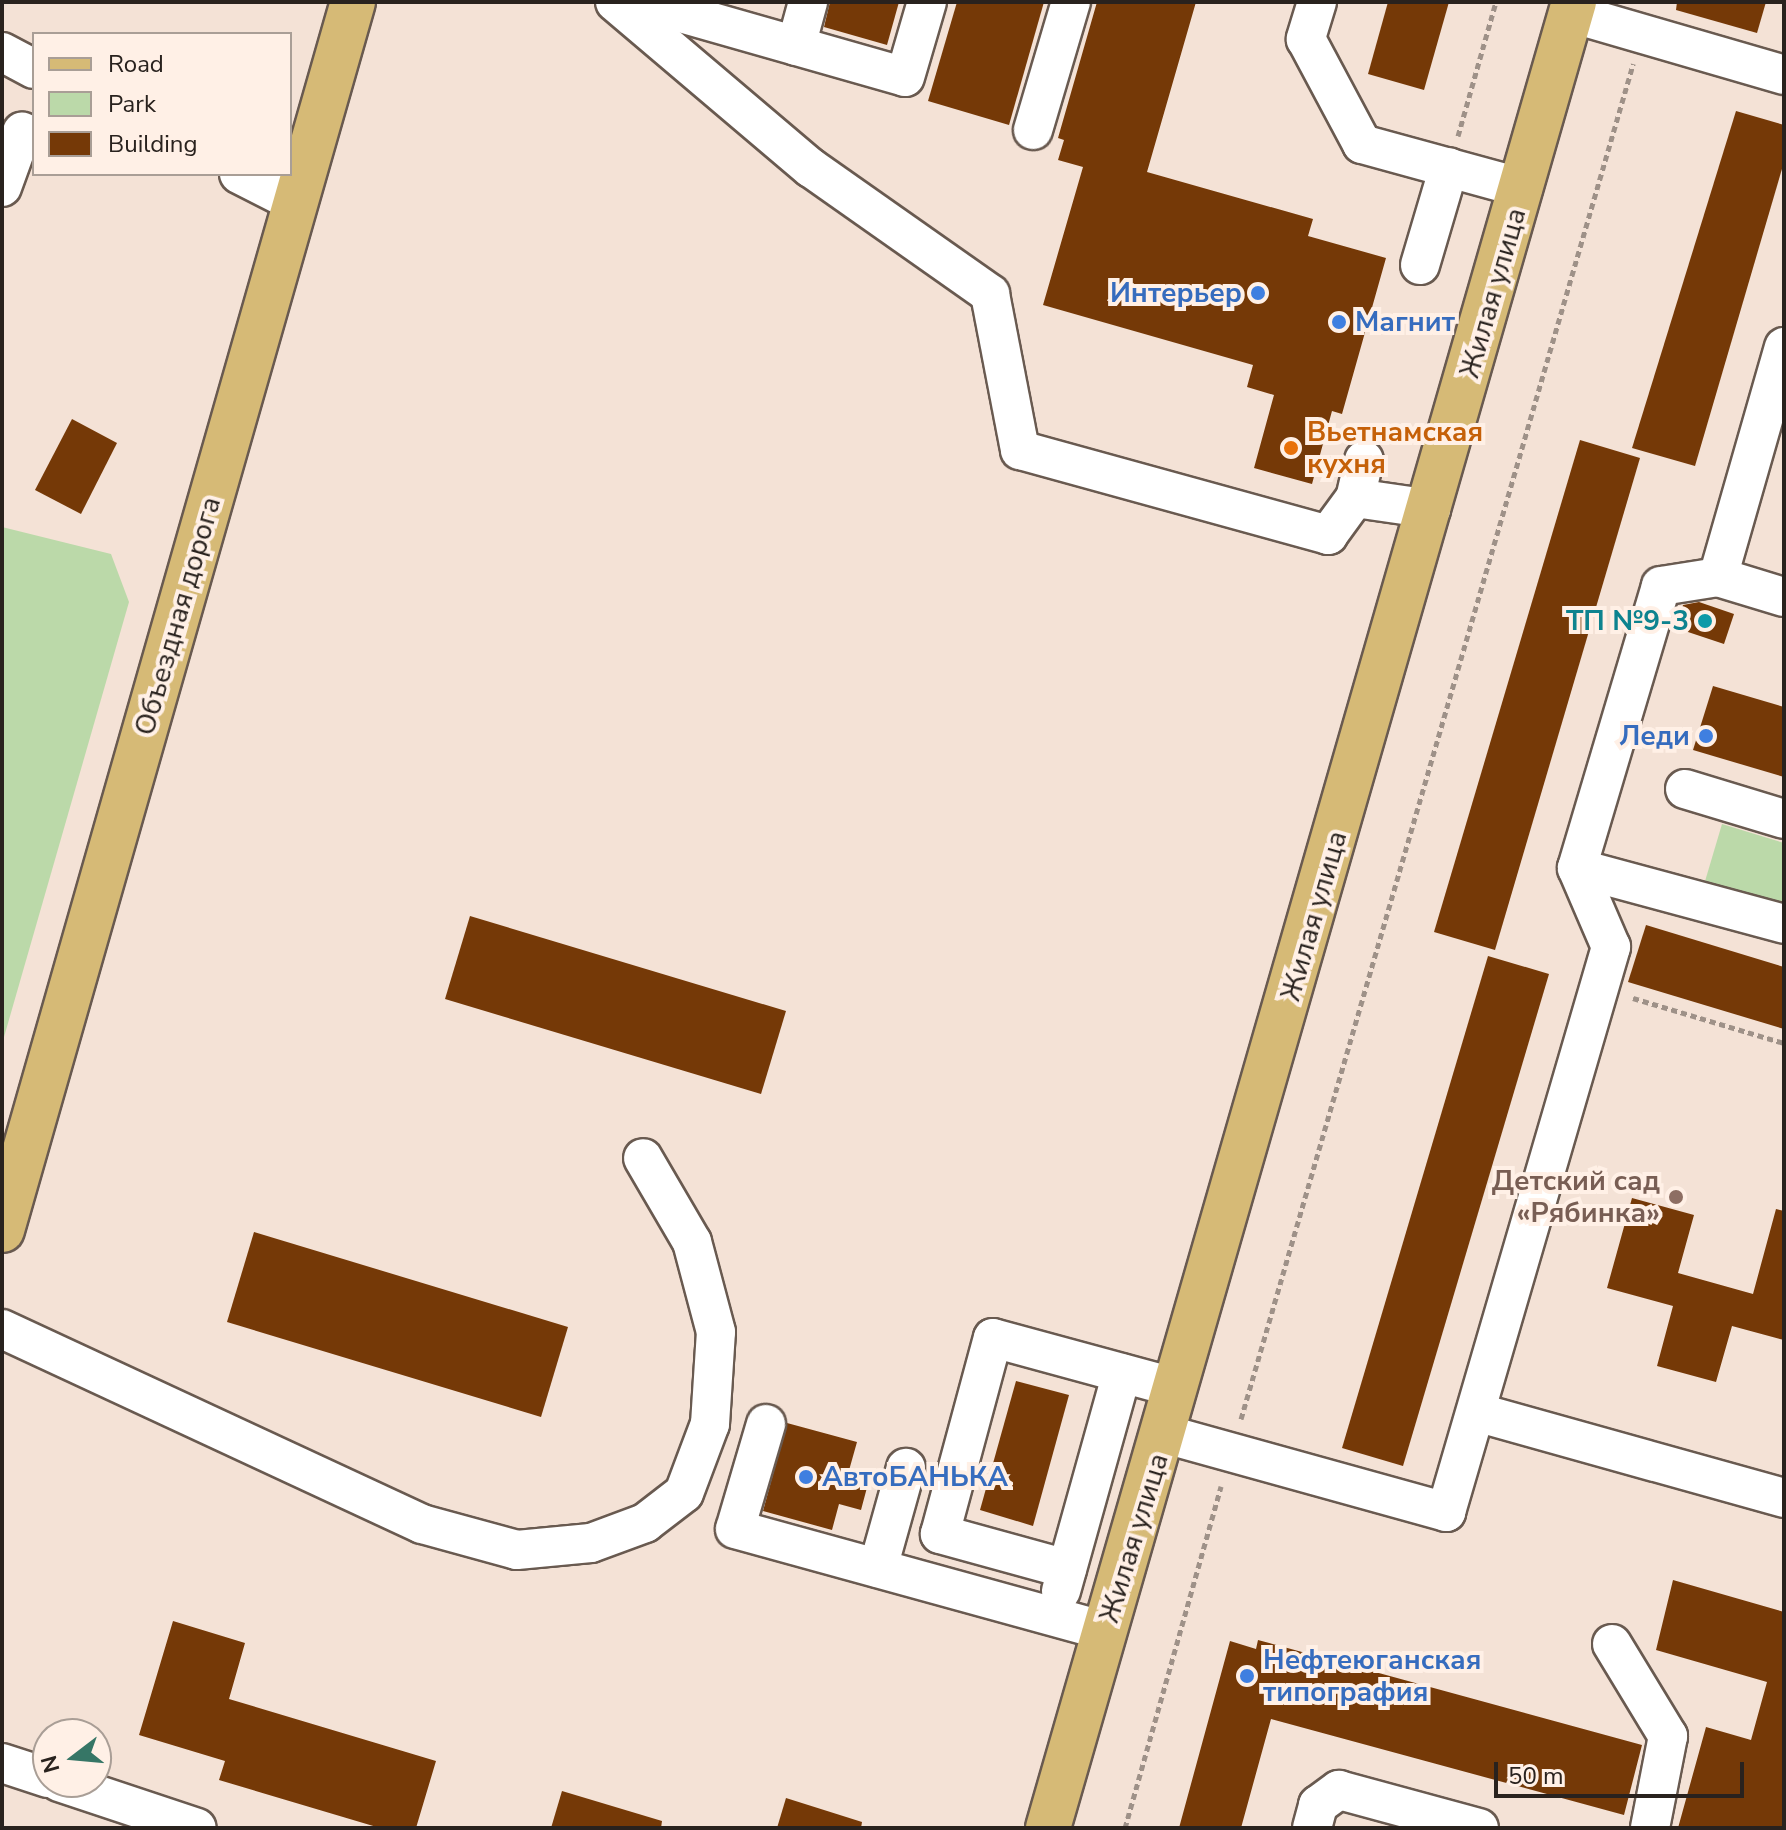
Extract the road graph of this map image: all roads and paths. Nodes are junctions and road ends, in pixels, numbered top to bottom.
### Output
1 (353, 2) edge
2 (615, 2) edge
3 (642, 2) edge
4 (808, 2) edge
5 (927, 2) edge
6 (1071, 2) edge
7 (1317, 2) edge
8 (1496, 2) edge
9 (1573, 8) edge
10 (699, 10) edge
11 (1642, 34) junction
12 (796, 46) junction
13 (2, 52) edge
14 (32, 68) edge
15 (1784, 75) edge
16 (1033, 130) dead end
17 (22, 132) dead end
18 (1449, 167) junction
19 (243, 176) edge
20 (2, 187) edge
21 (1523, 188) junction
22 (296, 203) junction
23 (1420, 265) dead end
24 (1784, 347) edge
25 (1775, 414) edge
26 (1364, 460) dead end
27 (1355, 498) junction
28 (1431, 509) junction
29 (1718, 577) junction
30 (1784, 597) edge
31 (1685, 789) dead end
32 (1784, 819) edge
33 (1577, 868) junction
34 (1784, 924) edge
35 (1625, 996) dead end
36 (1784, 1043) edge
37 (643, 1158) dead end
38 (2, 1230) edge
39 (2, 1329) edge
40 (1122, 1373) junction
41 (1177, 1388) junction
42 (1476, 1412) junction
43 (766, 1424) dead end
44 (1165, 1434) junction
45 (1231, 1451) junction
46 (906, 1468) dead end
47 (1784, 1498) edge
48 (878, 1568) junction
49 (1067, 1569) junction
50 (1054, 1617) junction
51 (1106, 1631) junction
52 (1612, 1644) dead end
53 (2, 1763) edge
54 (32, 1773) edge
55 (107, 1798) edge
56 (197, 1828) edge
57 (1048, 1828) edge
58 (1125, 1828) edge
59 (1312, 1828) edge
60 (1479, 1828) edge
61 (1650, 1828) edge

1 - 22 main road, Объездная дорога
2 - 27 lane
3 - 10 lane
4 - 12 lane
5 - 12 lane
6 - 16 lane
7 - 18 lane
8 - 18 path
9 - 11 lane
9 - 21 main road, Жилая улица
10 - 12 lane
11 - 15 lane
11 - 45 path
13 - 14 lane
17 - 20 lane
18 - 21 lane
18 - 23 lane
19 - 22 lane
21 - 28 main road, Жилая улица
22 - 38 main road, Объездная дорога
24 - 25 lane
25 - 29 lane
26 - 27 lane
27 - 28 lane
28 - 41 main road, Жилая улица
29 - 30 lane
29 - 33 lane
31 - 32 lane
33 - 34 lane
33 - 42 lane
35 - 36 path
37 - 39 lane
40 - 41 lane
40 - 49 lane
40 - 49 lane
41 - 44 main road, Жилая улица
42 - 45 lane
42 - 47 lane
43 - 48 lane
44 - 45 lane
44 - 51 main road, Жилая улица
45 - 58 path
46 - 48 lane
48 - 50 lane
49 - 50 lane
50 - 51 lane
51 - 57 main road, Жилая улица
52 - 61 lane
53 - 54 lane
55 - 56 lane
59 - 60 lane

